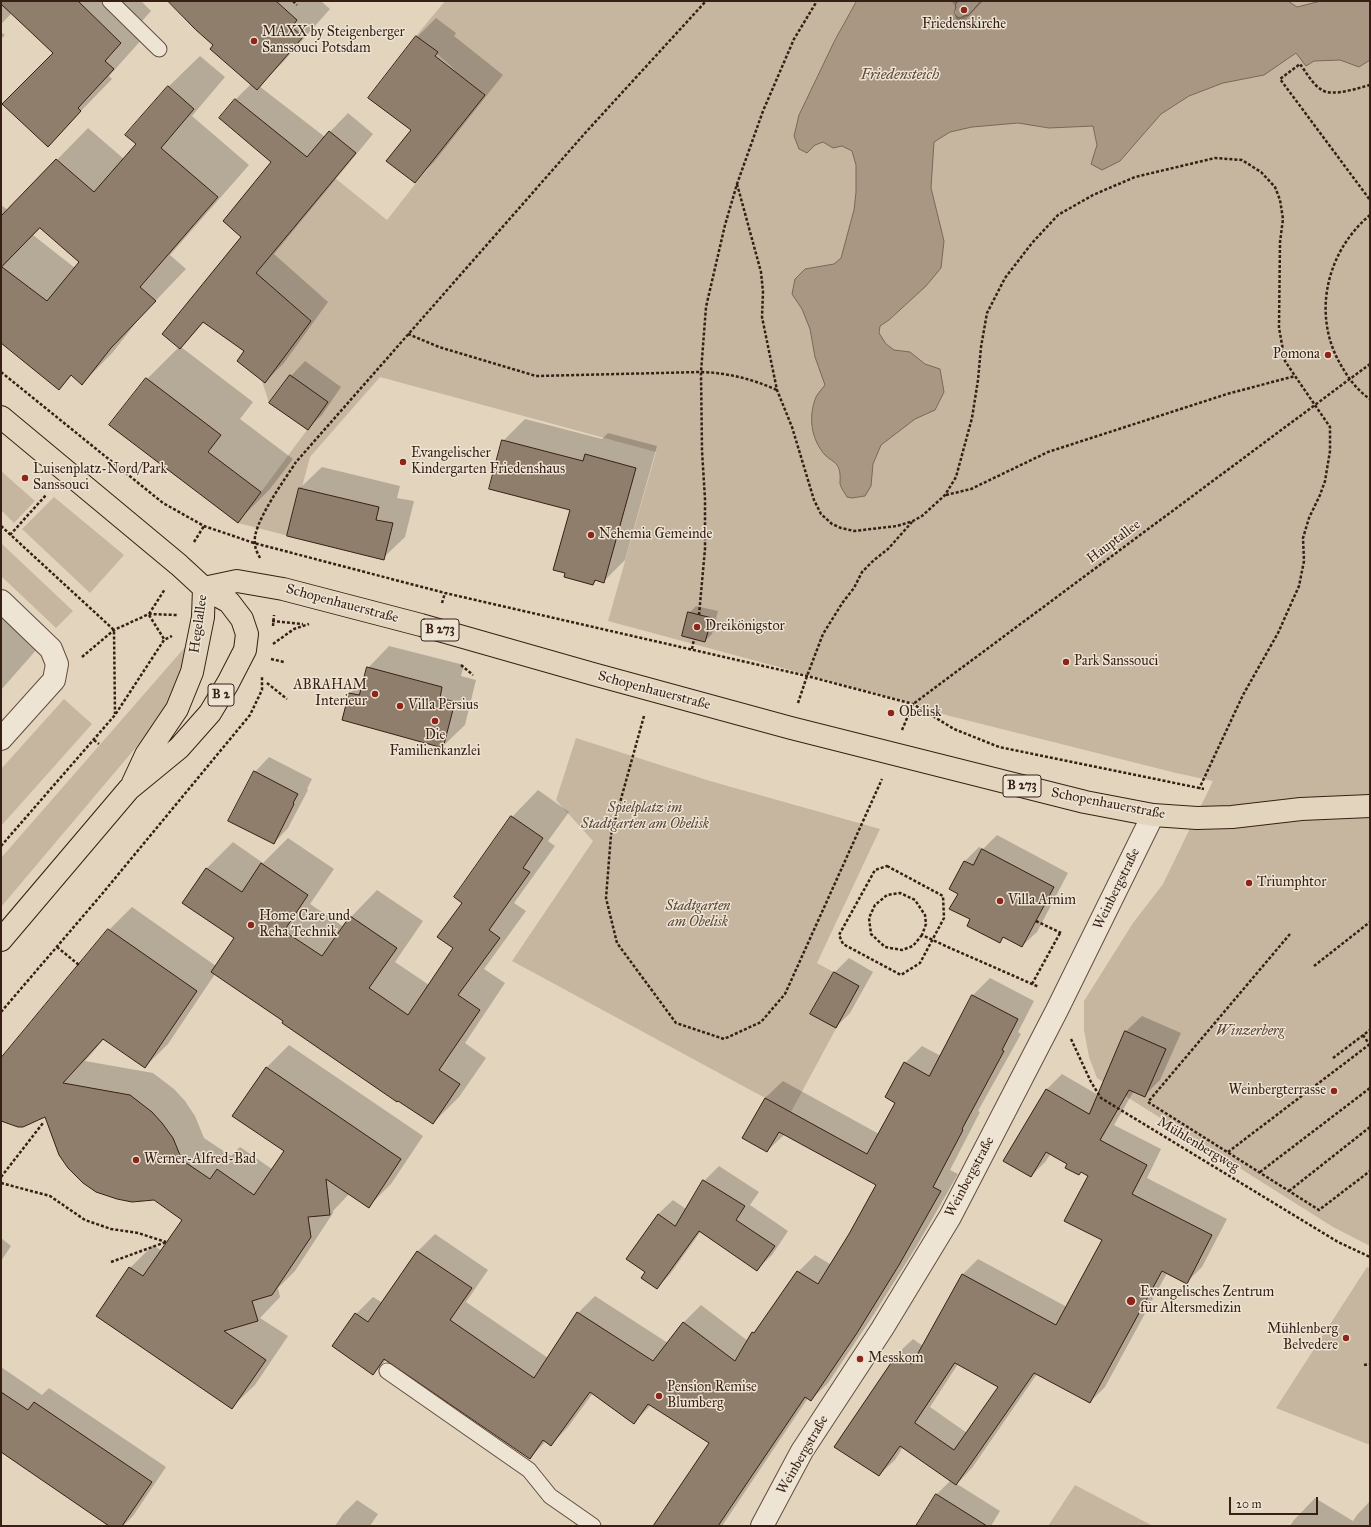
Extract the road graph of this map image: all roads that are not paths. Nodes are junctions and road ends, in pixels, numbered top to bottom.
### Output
1 (110, 1) edge
2 (159, 48) dead end
3 (1, 417) edge
4 (204, 588) junction
5 (1, 601) edge
6 (1, 739) edge
7 (130, 789) junction
8 (1370, 806) edge
9 (1153, 815) junction
10 (1, 940) edge
11 (387, 1371) dead end
12 (593, 1526) edge
13 (762, 1526) edge

1 - 2 lane
3 - 4 main road, B 2
4 - 7 main road, Hegelallee / B 2
4 - 7 main road, Hegelallee / B 2
4 - 9 main road, Schopenhauerstraße / B 273
5 - 6 street
7 - 10 main road, Hegelallee / B 2
8 - 9 main road, Schopenhauerstraße / B 273
9 - 13 street, Weinbergstraße
11 - 12 lane

